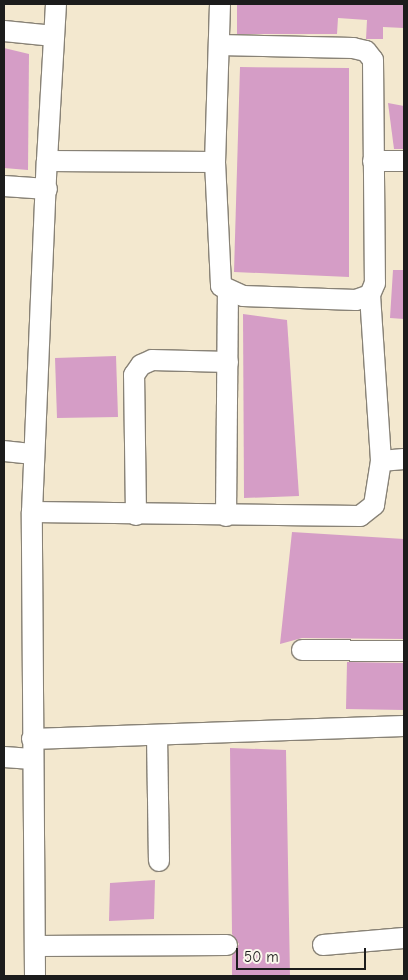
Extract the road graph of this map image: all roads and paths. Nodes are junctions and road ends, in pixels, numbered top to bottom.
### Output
1 (56, 4) edge
2 (220, 4) edge
3 (4, 31) edge
4 (54, 36) junction
5 (219, 45) junction
6 (47, 161) junction
7 (374, 161) junction
8 (404, 161) edge
9 (215, 162) junction
10 (4, 186) edge
11 (47, 189) junction
12 (228, 293) junction
13 (370, 295) junction
14 (228, 362) junction
15 (4, 451) edge
16 (33, 454) junction
17 (404, 458) edge
18 (381, 462) junction
19 (32, 512) junction
20 (136, 515) junction
21 (226, 516) junction
22 (302, 650) dead end
23 (404, 651) edge
24 (404, 726) edge
25 (157, 735) junction
26 (32, 749) junction
27 (4, 757) edge
28 (159, 861) dead end
29 (404, 938) edge
30 (227, 944) dead end
31 (323, 945) dead end
32 (35, 946) junction
33 (35, 976) edge

1 - 4 street
2 - 5 street
3 - 4 street
4 - 6 street
5 - 7 street
5 - 9 street
6 - 9 street
6 - 11 street
7 - 8 street
7 - 13 street
9 - 12 street
10 - 11 street
11 - 16 street
12 - 13 street
12 - 14 street
13 - 18 street
14 - 20 street
14 - 21 street
15 - 16 street
16 - 19 street
17 - 18 street
18 - 21 street
19 - 20 street
19 - 26 street
20 - 21 street
22 - 23 street
24 - 25 street
25 - 26 street
25 - 28 street
26 - 27 street
26 - 32 street
29 - 31 street
30 - 32 street
32 - 33 street

